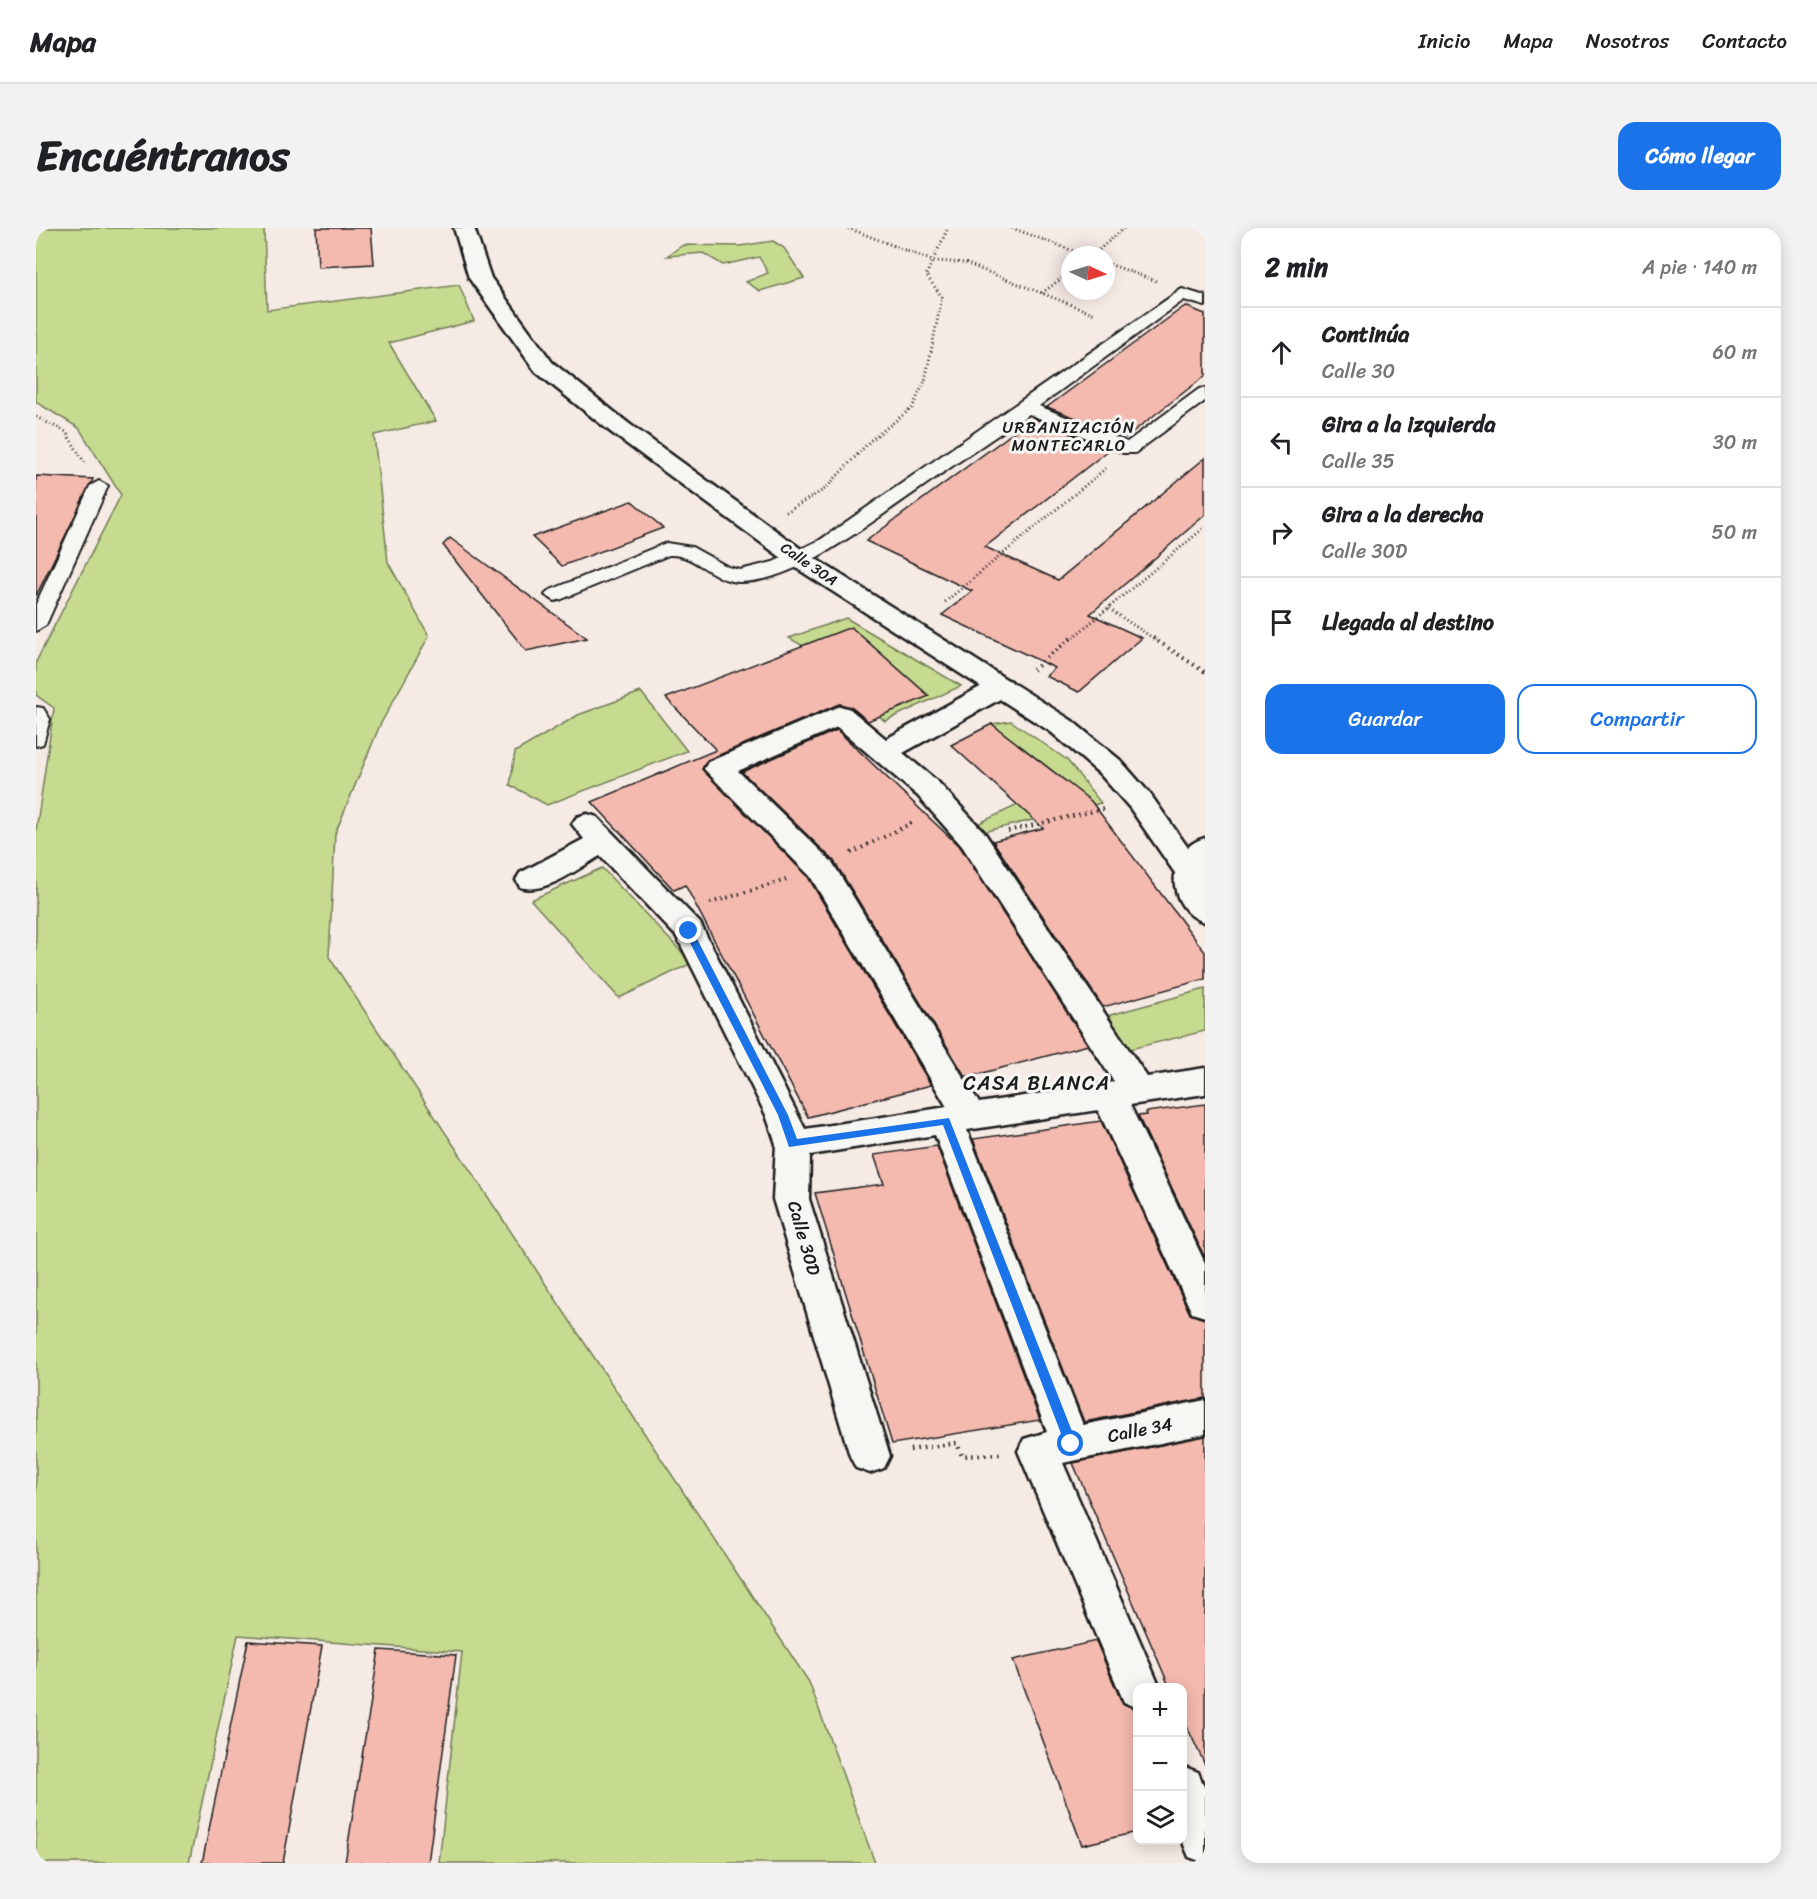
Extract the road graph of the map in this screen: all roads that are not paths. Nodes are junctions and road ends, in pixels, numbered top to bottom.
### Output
1 (464, 228) edge
2 (1205, 302) edge
3 (1205, 393) edge
4 (1027, 407) junction
5 (99, 486) road end
6 (799, 559) junction
7 (555, 595) dead end
8 (36, 625) edge
9 (1001, 687) junction
10 (36, 712) edge
11 (36, 739) edge
12 (884, 752) junction
13 (1196, 858) edge
14 (531, 880) dead end
15 (1204, 910) edge
16 (1205, 1081) edge
17 (1123, 1093) junction
18 (958, 1119) junction
19 (793, 1144) junction
20 (1205, 1302) edge
21 (1205, 1417) edge
22 (1055, 1448) junction
23 (870, 1456) road end
24 (1137, 1683) edge
25 (1183, 1791) edge
26 (1205, 1841) edge

1 - 6 street, Calle 30A
2 - 4 lane
3 - 4 lane
4 - 6 lane
5 - 8 lane
6 - 7 lane
6 - 9 street, Calle 30A
9 - 12 street
9 - 13 street, Calle 30A
10 - 11 lane
12 - 17 street
12 - 18 street
13 - 15 street
14 - 19 street, Calle 30D
16 - 17 street
17 - 18 street
17 - 20 street
18 - 19 street
18 - 22 street
19 - 23 street, Calle 30D
21 - 22 street, Calle 34
22 - 24 street
25 - 26 street

